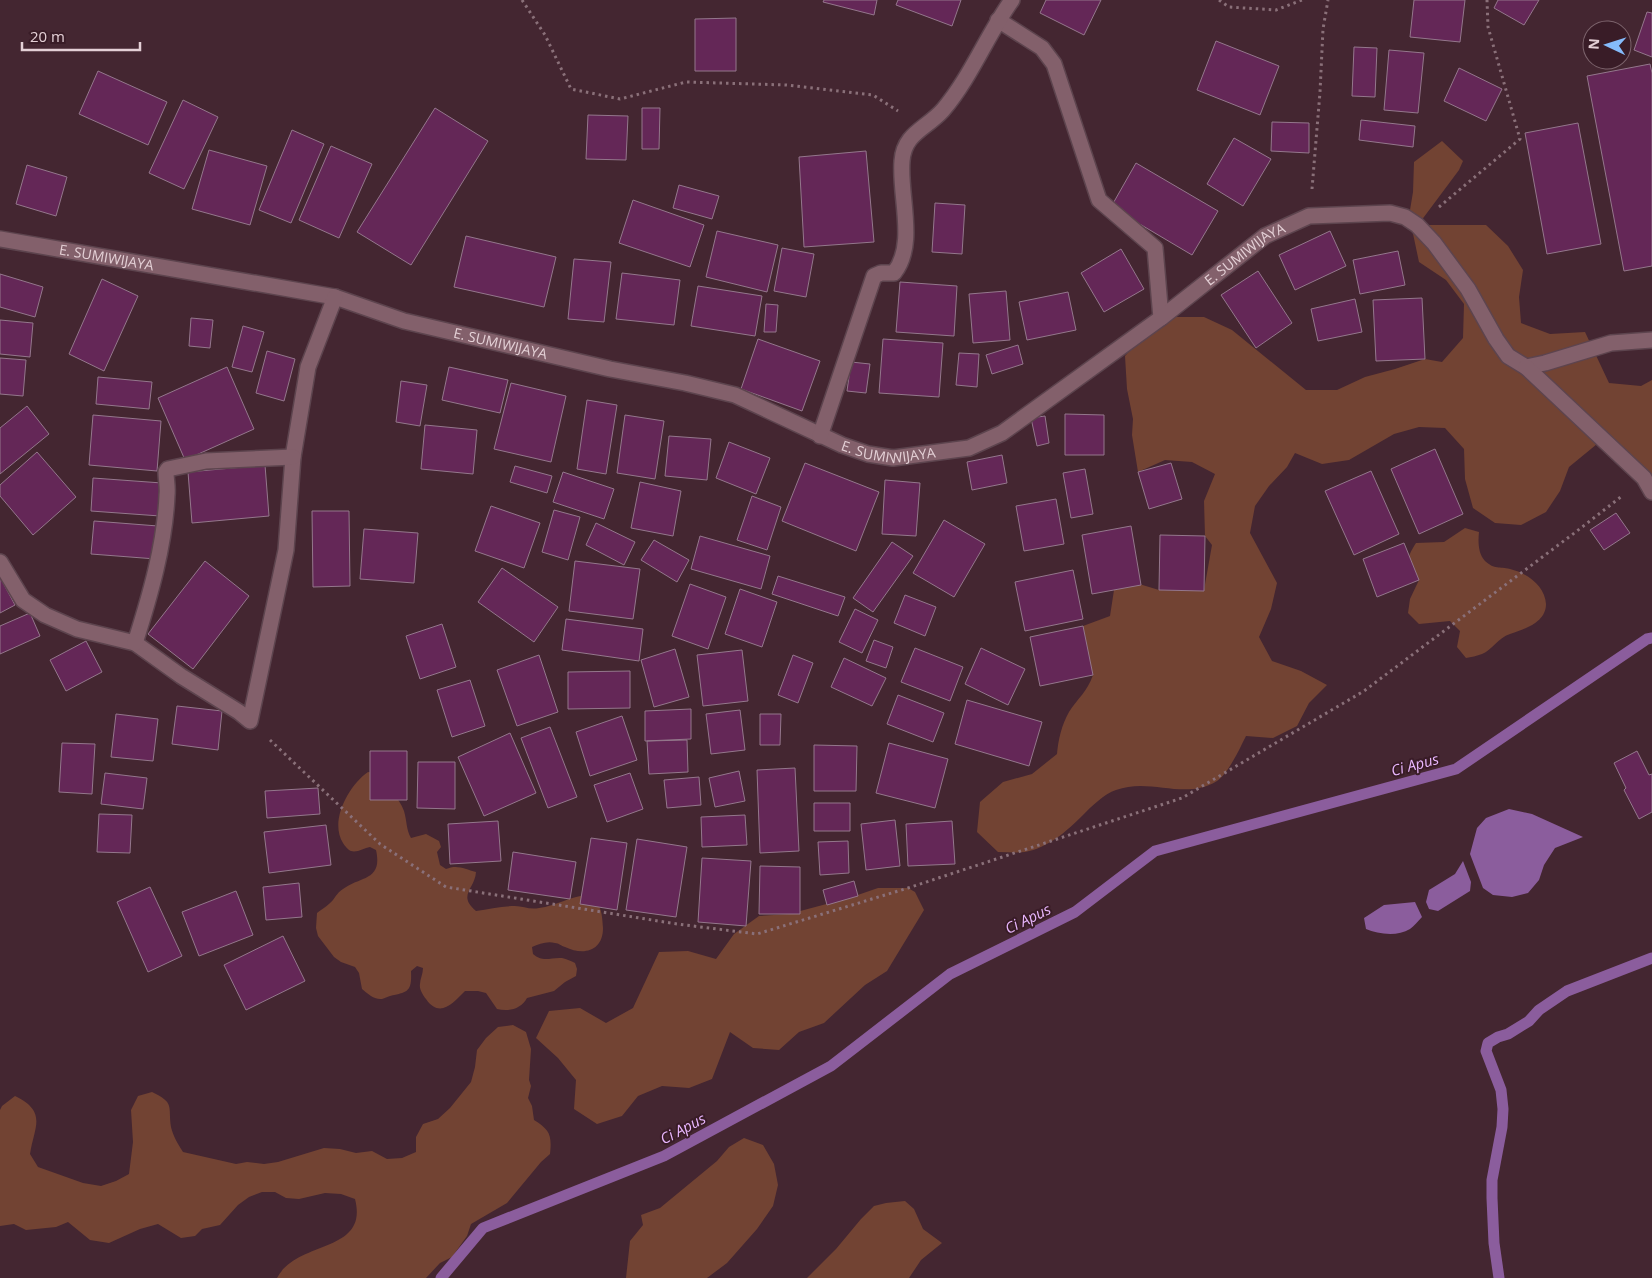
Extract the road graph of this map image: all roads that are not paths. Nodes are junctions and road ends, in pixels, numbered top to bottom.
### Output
1 (1012, 0) edge
2 (998, 20) junction
3 (0, 239) edge
4 (334, 297) junction
5 (1161, 318) junction
6 (1652, 340) edge
7 (1526, 367) junction
8 (820, 436) junction
9 (293, 457) junction
10 (1652, 492) edge
11 (0, 562) edge
12 (136, 643) junction

1 - 2 street
2 - 5 street
2 - 8 street
3 - 4 street, E. SUMIWIJAYA
4 - 8 street, E. SUMIWIJAYA
4 - 9 street
5 - 7 street, E. SUMIWIJAYA
5 - 8 street, E. SUMIWIJAYA
6 - 7 street
7 - 10 street, E. SUMIWIJAYA
9 - 12 street
9 - 12 street
11 - 12 street

